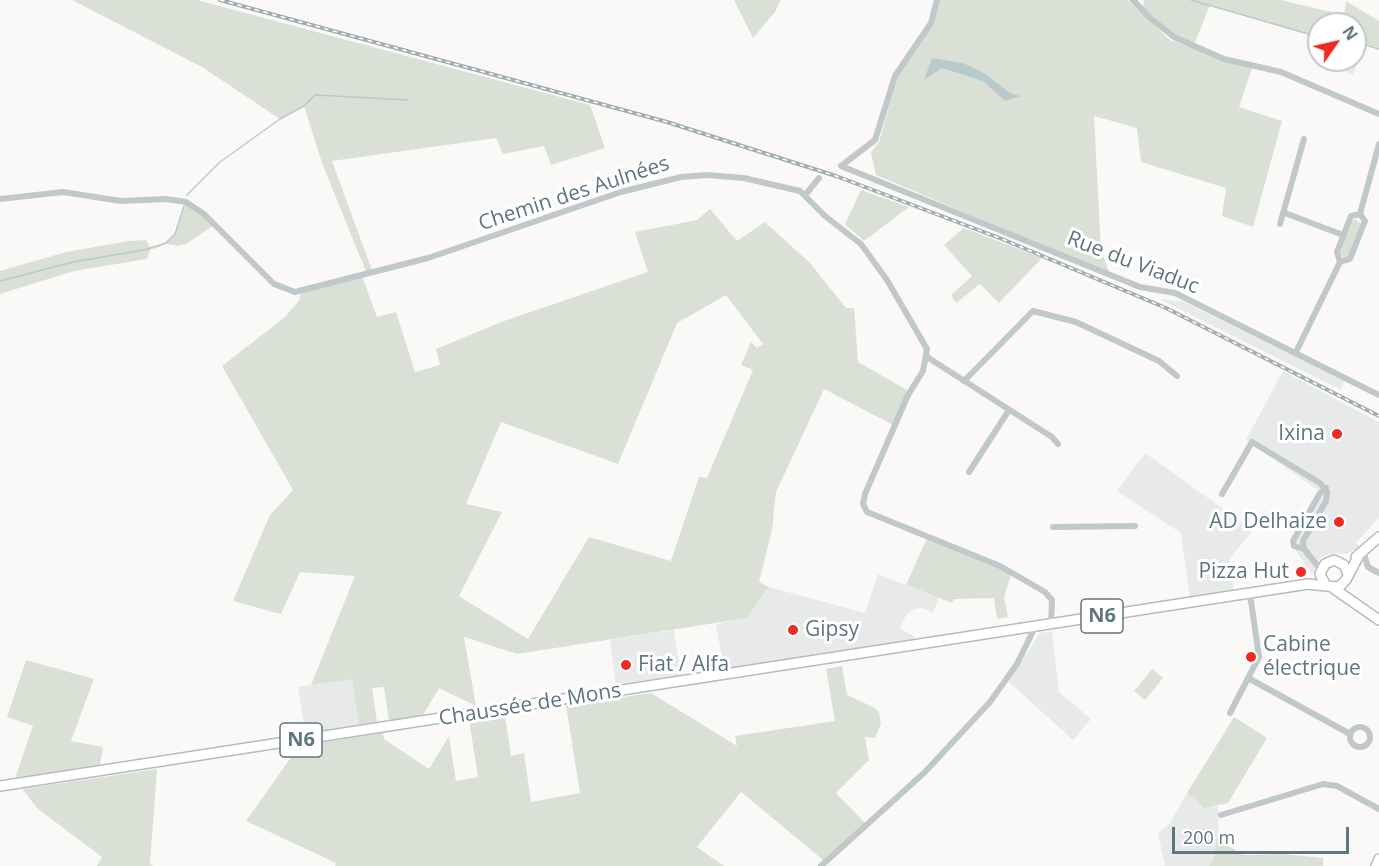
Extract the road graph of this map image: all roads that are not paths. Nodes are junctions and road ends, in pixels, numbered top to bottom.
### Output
1 (937, 0) edge
2 (1133, 0) edge
3 (1379, 114) edge
4 (1304, 139) dead end
5 (1379, 144) edge
6 (819, 178) dead end
7 (806, 194) junction
8 (0, 199) edge
9 (1285, 213) junction
10 (1360, 214) junction
11 (1280, 224) dead end
12 (1343, 235) junction
13 (1340, 262) junction
14 (1296, 352) junction
15 (927, 357) junction
16 (1177, 376) dead end
17 (964, 381) junction
18 (1379, 394) edge
19 (1009, 410) junction
20 (1058, 444) dead end
21 (969, 472) dead end
22 (1222, 494) dead end
23 (1053, 526) dead end
24 (1135, 526) dead end
25 (1379, 537) edge
26 (1361, 553) junction
27 (1311, 556) junction
28 (1328, 562) junction
29 (1342, 563) junction
30 (1320, 572) junction
31 (1379, 573) edge
32 (1346, 578) junction
33 (1308, 584) junction
34 (1329, 587) junction
35 (1250, 594) junction
36 (1347, 599) junction
37 (1379, 620) edge
38 (1051, 624) junction
39 (1035, 627) junction
40 (1250, 679) junction
41 (1230, 713) dead end
42 (1350, 734) dead end
43 (0, 786) edge
44 (1379, 809) edge
45 (1221, 815) dead end
46 (1379, 859) edge
47 (820, 866) edge
48 (1376, 866) edge

1 - 14 street, Rue du Viaduc
2 - 3 street
4 - 9 street
5 - 10 street
6 - 7 street
7 - 8 street, Chemin des Aulnées
7 - 15 street, Chemin des Aulnées
9 - 11 street
9 - 12 street
10 - 12 street
10 - 13 street
12 - 13 street
13 - 14 street
14 - 18 street, Rue du Viaduc
15 - 17 street
15 - 38 street
16 - 17 street
17 - 19 street
19 - 20 street
19 - 21 street
22 - 27 street
23 - 24 street
25 - 26 main road
26 - 29 main road
26 - 31 street
26 - 32 main road
27 - 28 street
27 - 30 street
28 - 29 main road
28 - 30 main road
29 - 32 main road
30 - 33 main road
30 - 34 main road
32 - 34 main road
32 - 36 main road
33 - 34 main road, Chaussée de Mons / N6
33 - 35 main road, Chaussée de Mons / N6
34 - 36 main road
35 - 38 main road, Chaussée de Mons / N6
35 - 40 street
36 - 37 main road
38 - 39 main road, Chaussée de Mons / N6
39 - 43 main road, Chaussée de Mons / N6
39 - 47 street
40 - 41 street
40 - 42 street
44 - 45 street
46 - 48 main road

